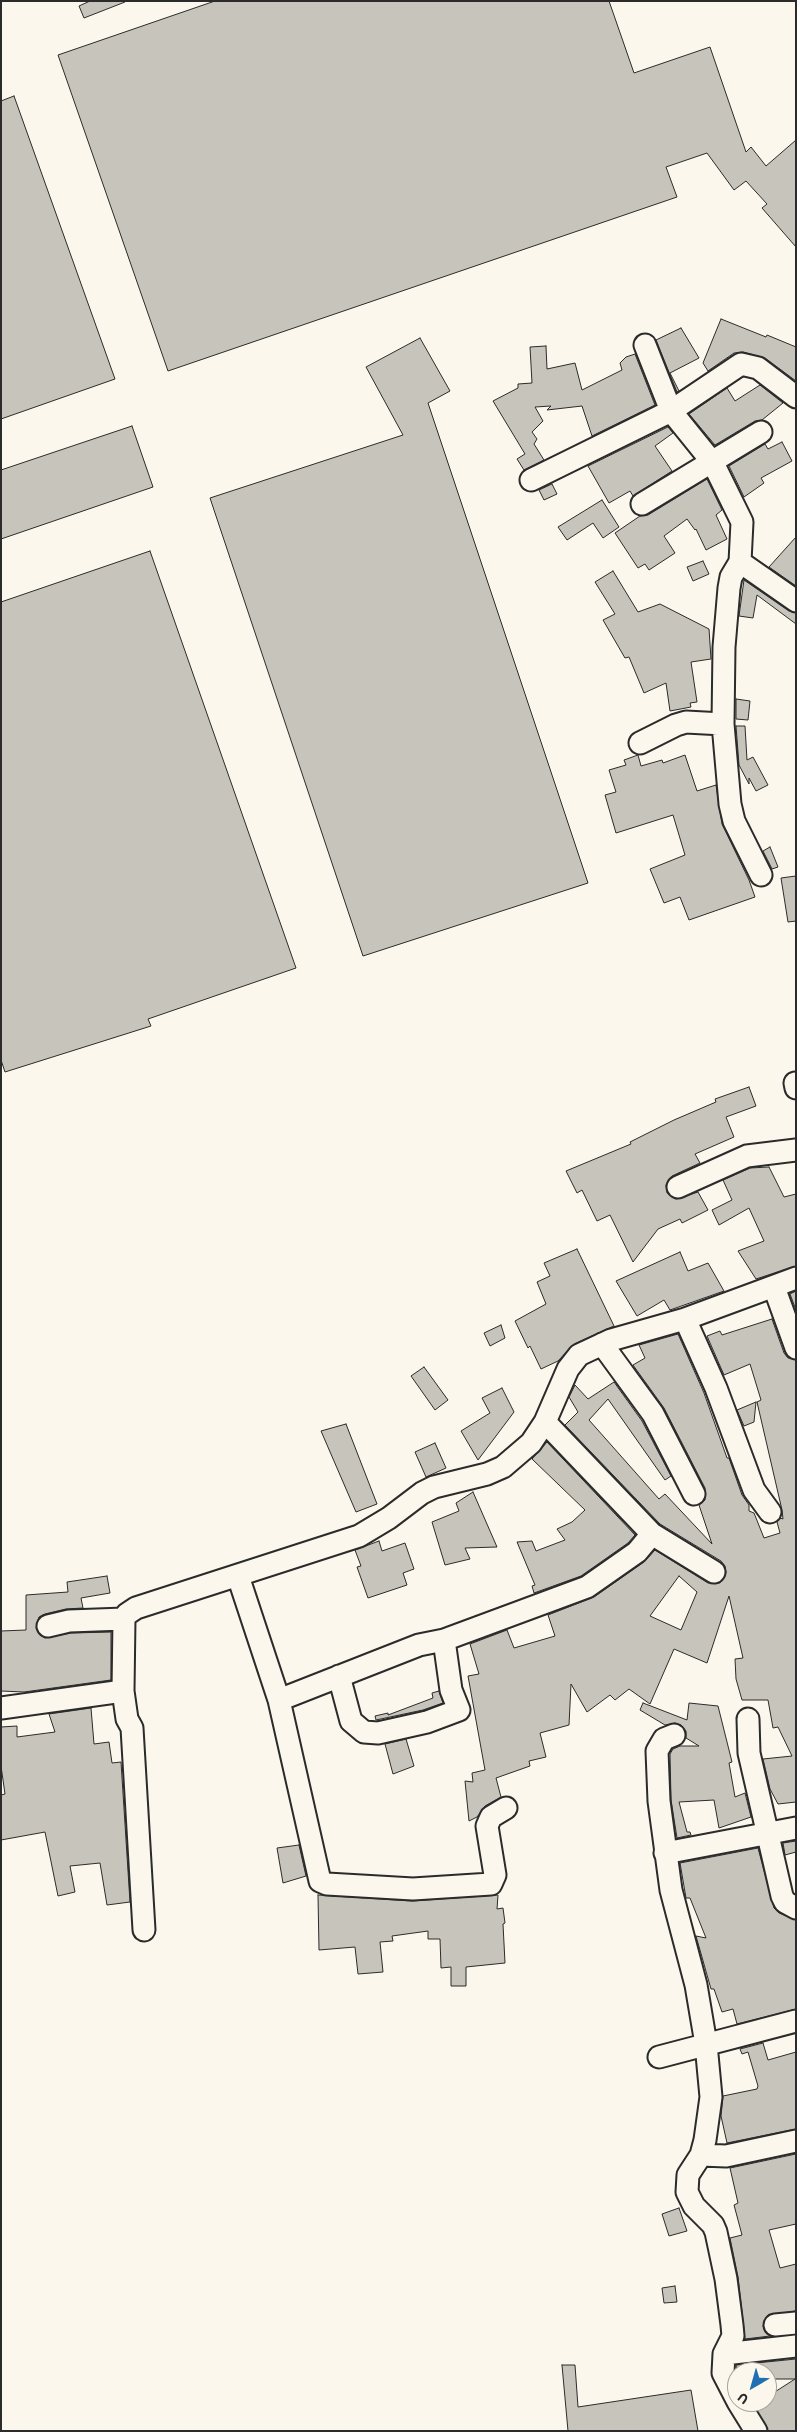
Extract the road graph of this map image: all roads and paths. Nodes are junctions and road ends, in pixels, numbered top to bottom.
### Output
1 (644, 345) dead end
2 (796, 397) edge
3 (671, 412) junction
4 (762, 432) dead end
5 (712, 463) junction
6 (531, 480) dead end
7 (642, 504) dead end
8 (740, 562) junction
9 (796, 602) edge
10 (723, 724) junction
11 (640, 743) dead end
12 (761, 875) dead end
13 (796, 1150) edge
14 (770, 1153) junction
15 (796, 1166) edge
16 (678, 1187) dead end
17 (796, 1278) edge
18 (774, 1287) junction
19 (686, 1319) junction
20 (602, 1344) junction
21 (796, 1348) edge
22 (545, 1422) junction
23 (694, 1494) dead end
24 (770, 1512) dead end
25 (652, 1534) junction
26 (714, 1572) dead end
27 (238, 1576) junction
28 (124, 1620) junction
29 (48, 1626) dead end
30 (444, 1640) junction
31 (339, 1676) junction
32 (123, 1691) junction
33 (279, 1700) junction
34 (1, 1708) edge
35 (748, 1719) dead end
36 (674, 1735) dead end
37 (506, 1808) dead end
38 (796, 1828) edge
39 (767, 1834) junction
40 (665, 1853) junction
41 (796, 1908) edge
42 (144, 1930) dead end
43 (796, 2021) edge
44 (706, 2044) junction
45 (659, 2057) dead end
46 (796, 2141) edge
47 (701, 2155) junction
48 (796, 2346) edge
49 (724, 2354) junction
50 (727, 2380) edge
51 (745, 2412) edge
52 (756, 2431) edge

1 - 3 street
2 - 3 street
3 - 5 street
3 - 6 street
4 - 5 street
5 - 7 street
5 - 8 street
8 - 9 street
8 - 10 street
10 - 11 street
10 - 12 street
13 - 14 street
14 - 15 street
14 - 16 street
17 - 18 street
18 - 19 street
18 - 21 street
19 - 20 street
19 - 24 street
20 - 22 street
20 - 23 street
22 - 25 street
22 - 27 street
25 - 26 street
25 - 30 street
27 - 28 street
27 - 33 street
28 - 29 street
28 - 32 street
30 - 31 street
30 - 31 street
31 - 33 street
32 - 34 street
32 - 42 street
33 - 37 street
35 - 39 street
36 - 40 street
38 - 39 street
39 - 40 street
39 - 41 street
40 - 44 street
43 - 44 street
44 - 45 street
44 - 47 street
46 - 47 street
47 - 49 street
48 - 49 street
49 - 50 street
51 - 52 street

